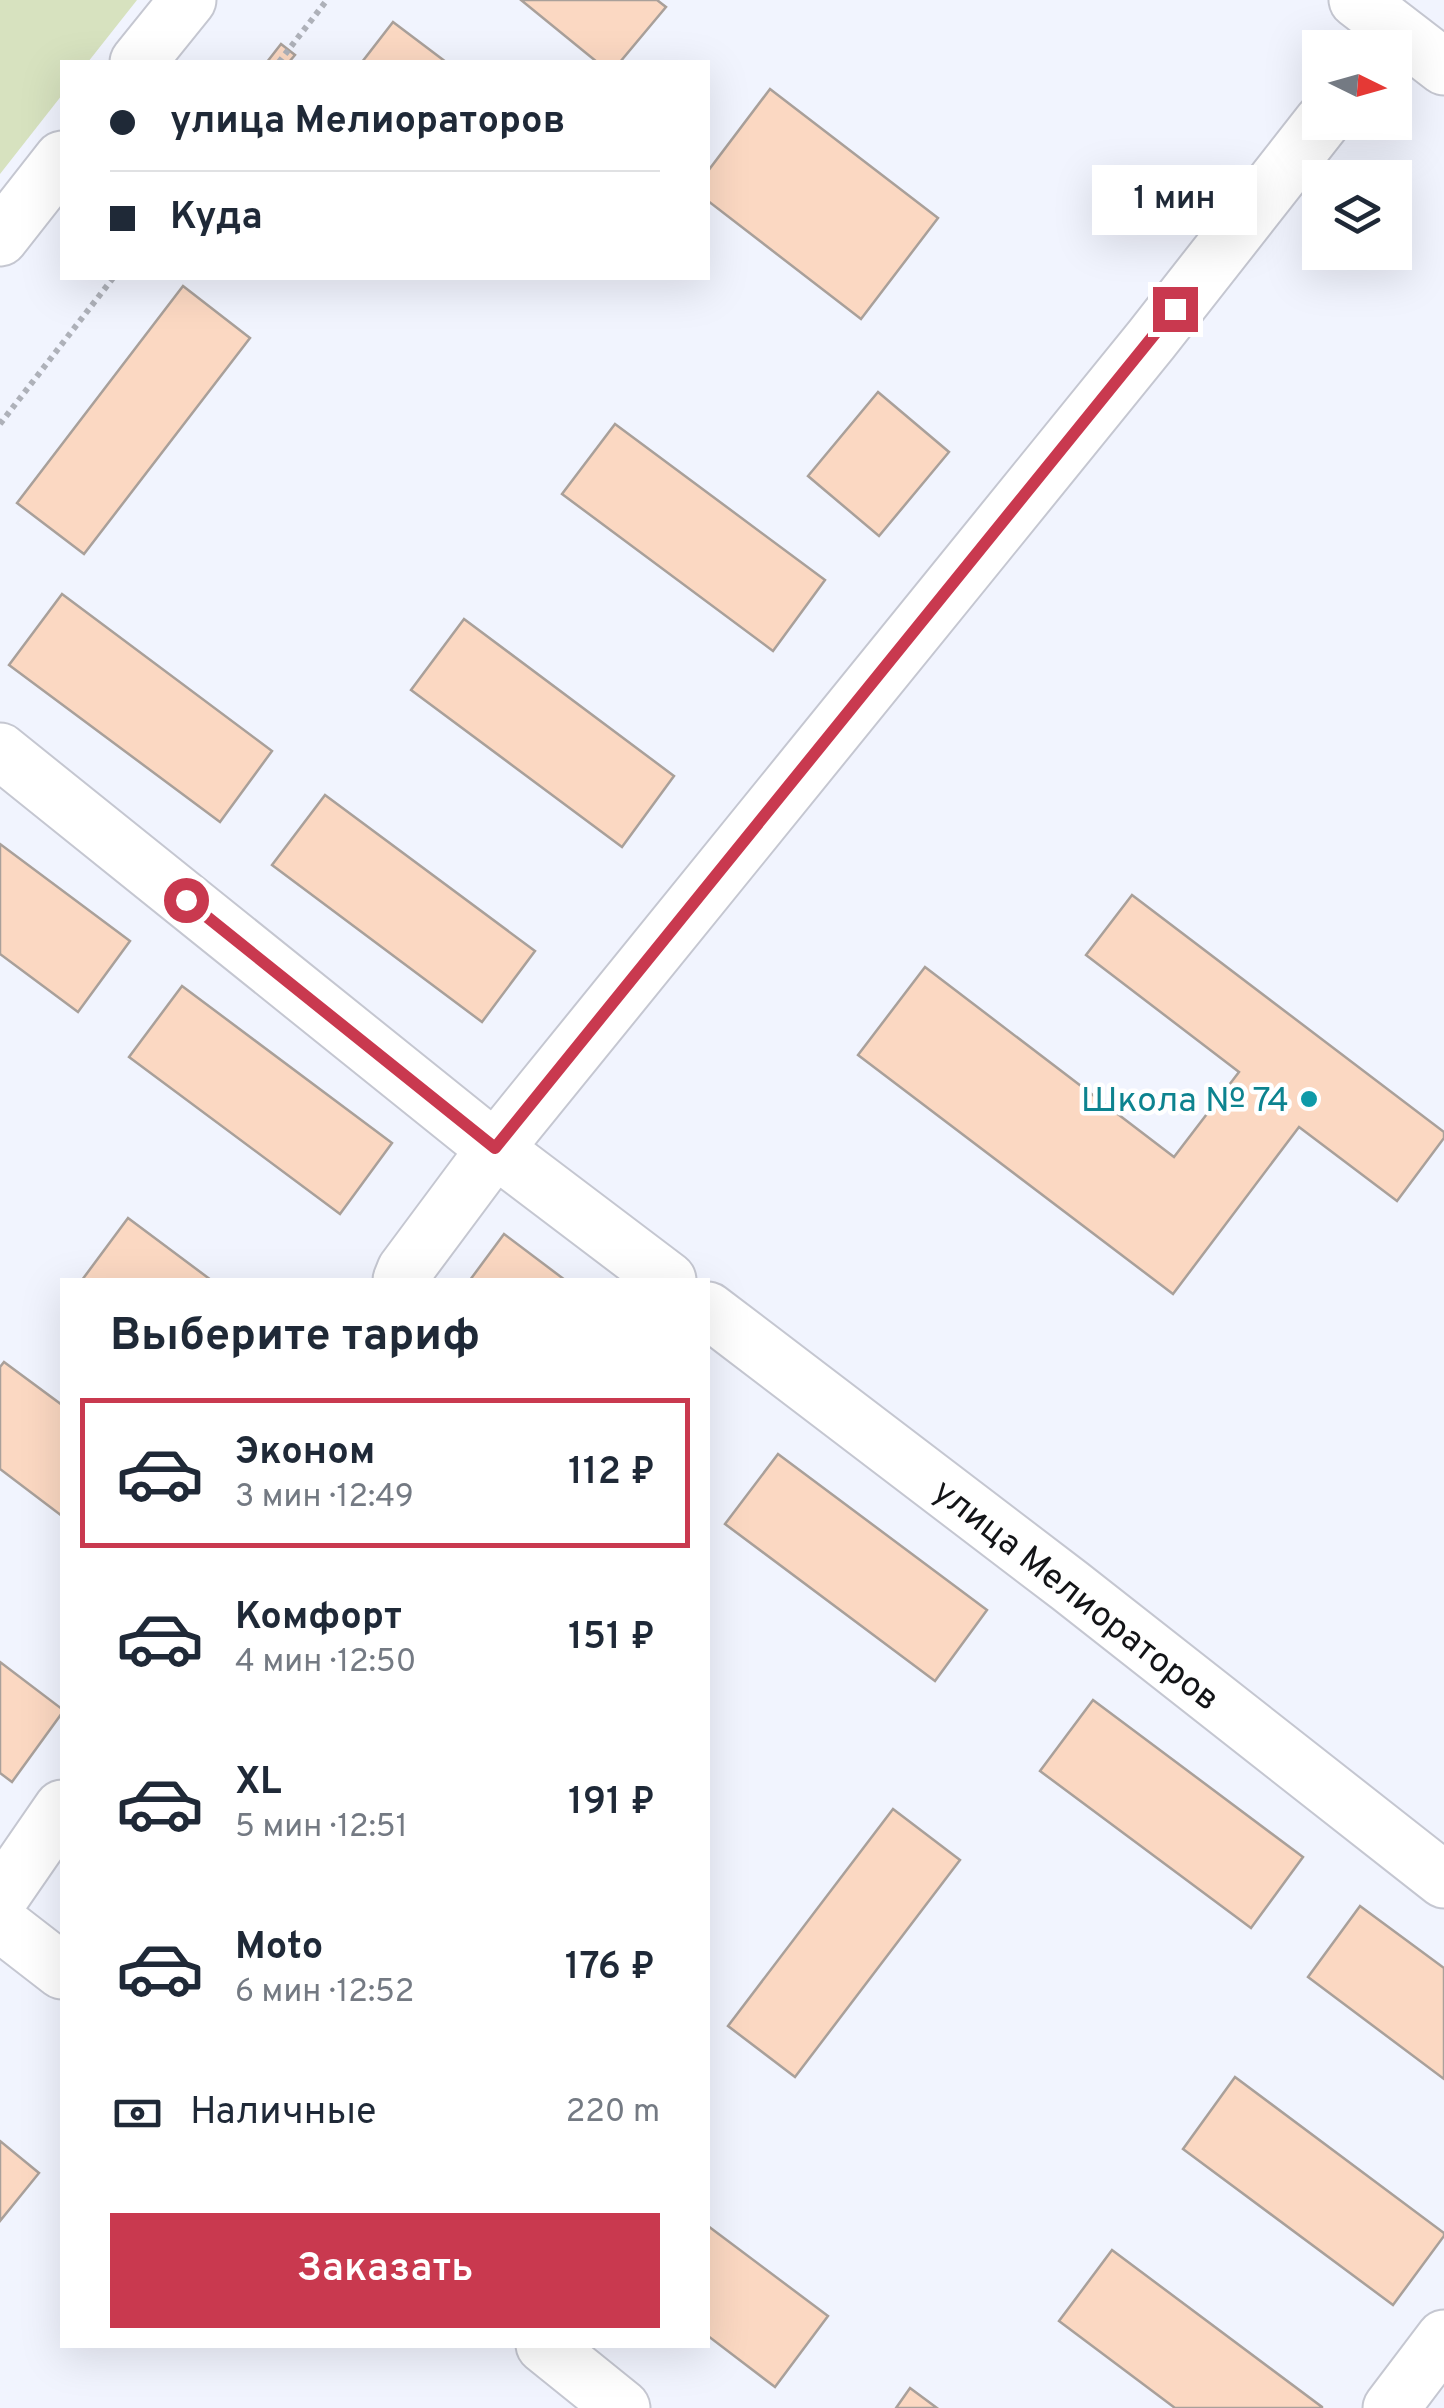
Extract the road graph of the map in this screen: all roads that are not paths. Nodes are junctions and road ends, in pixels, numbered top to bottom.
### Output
1 (188, 0) edge
2 (1378, 26) edge
3 (140, 60) edge
4 (1444, 68) edge
5 (1308, 140) edge
6 (60, 161) edge
7 (0, 238) edge
8 (0, 751) edge
9 (495, 1148) junction
10 (402, 1278) edge
11 (665, 1278) edge
12 (710, 1312) edge
13 (60, 1811) edge
14 (1444, 1880) edge
15 (0, 1898) edge
16 (0, 1922) edge
17 (60, 1968) edge
18 (1444, 2338) edge
19 (548, 2348) edge
20 (622, 2408) edge
21 (1391, 2408) edge

1 - 3 street
2 - 4 street
5 - 9 street
6 - 7 street
8 - 9 street
9 - 10 street
9 - 11 street
12 - 14 street, улица Мелиораторов
13 - 15 street
16 - 17 street
18 - 21 street
19 - 20 street

